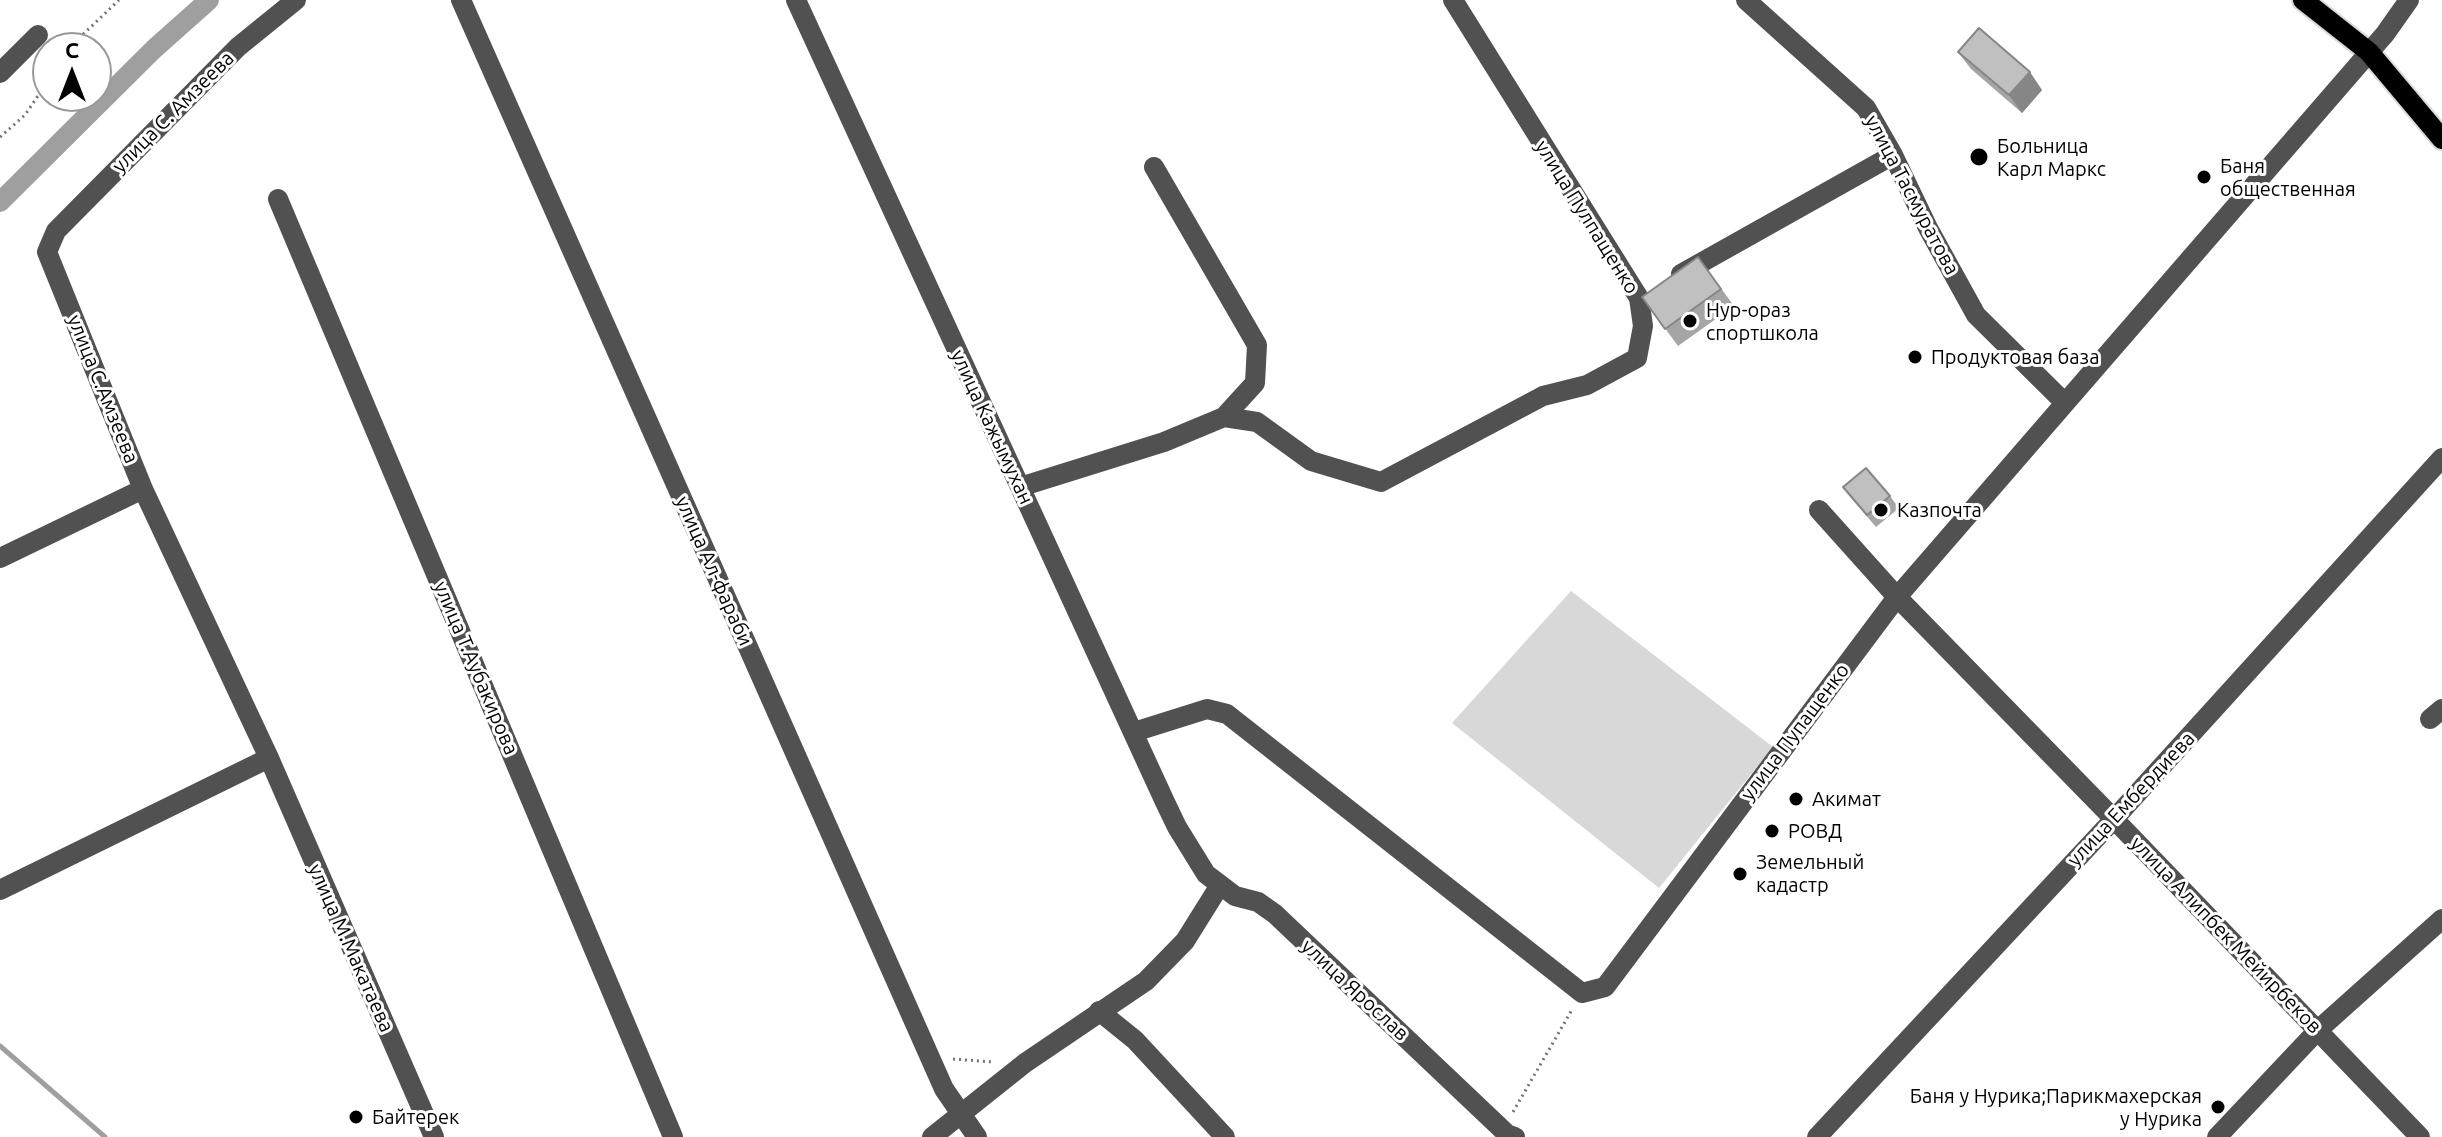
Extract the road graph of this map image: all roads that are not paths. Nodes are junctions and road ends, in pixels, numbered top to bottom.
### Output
1 (296, 0) edge
2 (461, 0) edge
3 (796, 0) edge
4 (1453, 0) edge
5 (1746, 0) edge
6 (2303, 0) edge
7 (2409, 0) edge
8 (32, 41) edge
9 (2369, 52) junction
10 (0, 73) edge
11 (2442, 139) edge
12 (1893, 155) junction
13 (1154, 167) dead end
14 (278, 199) dead end
15 (56, 231) joint
16 (1652, 290) junction
17 (2064, 402) junction
18 (1224, 417) junction
19 (2442, 458) edge
20 (1020, 487) junction
21 (143, 489) junction
22 (1819, 510) dead end
23 (0, 558) edge
24 (1897, 597) junction
25 (1134, 732) junction
26 (269, 758) junction
27 (2114, 819) junction
28 (1193, 851) joint
29 (1220, 885) junction
30 (0, 890) edge
31 (2442, 919) edge
32 (1099, 1011) junction
33 (2318, 1030) junction
34 (961, 1113) junction
35 (1504, 1134) edge
36 (434, 1137) edge
37 (673, 1137) edge
38 (932, 1137) edge
39 (977, 1137) edge
40 (1225, 1137) edge
41 (1817, 1137) edge
42 (2217, 1137) edge
43 (2420, 1137) edge

1 - 15 street, улица С. Амзеева
2 - 34 street, улица Ал-фараби
3 - 20 street, улица Кажымухан
4 - 16 street, улица Пулпащенко
5 - 12 street, улица Тасмуратова
6 - 9 main road
7 - 9 street, улица Пупащенко
8 - 10 street
9 - 11 main road
9 - 17 street, улица Пупащенко
12 - 16 street
12 - 17 street, улица Тасмуратова
13 - 18 street
14 - 37 street, улица Т.Аубакирова
15 - 21 street, улица С.Амзеева
16 - 18 street, улица Пулпащенко
17 - 24 street, улица Пупащенко
18 - 20 street
19 - 27 street, улица Ембердиева
20 - 25 street, улица Кажымухан
21 - 23 street, улица С.Амзеева
21 - 26 street, улица М.Макатаева
22 - 24 street, улица Алипбек Мейирбеков
24 - 25 street, улица Пупащенко
24 - 27 street, улица Алипбек Мейирбеков
25 - 28 street, улица Кажымухан
26 - 30 street
26 - 36 street, улица М.Макатаева
27 - 33 street, улица Алипбек Мейирбеков
27 - 41 street, улица Ембердиева
28 - 29 street, улица Ярослав
29 - 32 street
29 - 35 street, улица Ярослав
31 - 33 street
32 - 34 street
32 - 40 street
33 - 42 street
33 - 43 street, улица Алипбек Мейирбеков
34 - 38 street
34 - 39 street, улица Ал-фараби

